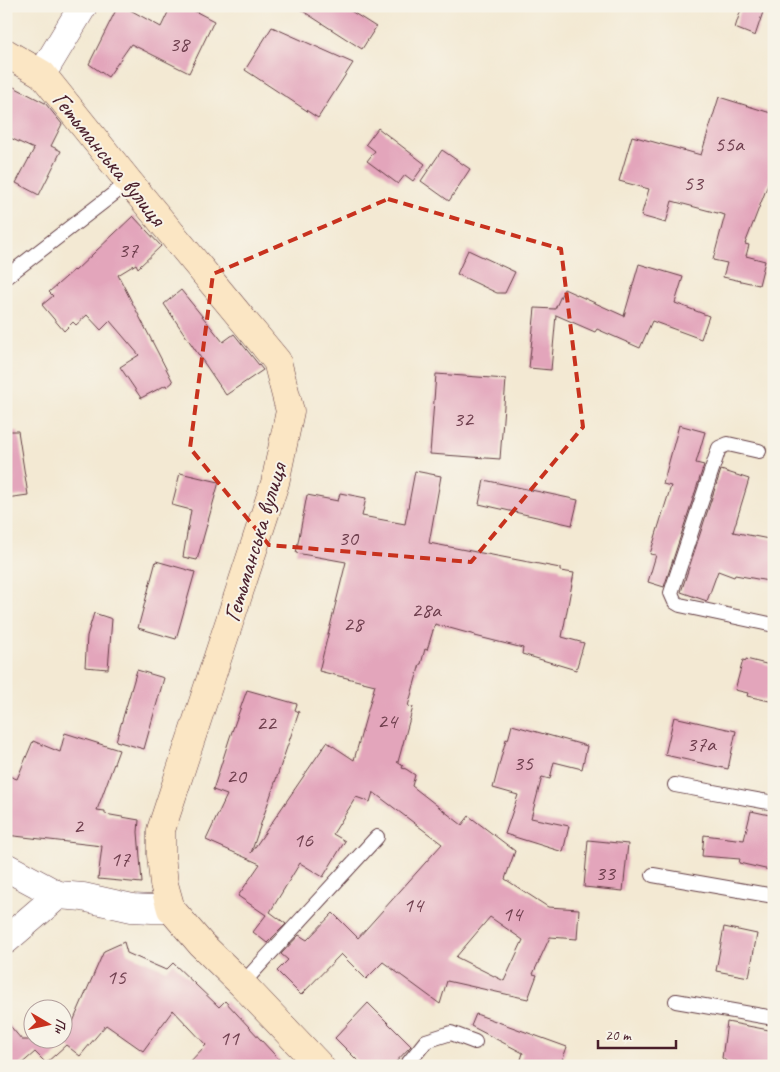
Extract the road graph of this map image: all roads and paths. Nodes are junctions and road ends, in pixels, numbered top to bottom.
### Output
1 (83, 6) edge
2 (6, 53) edge
3 (42, 74) junction
4 (128, 182) junction
5 (6, 277) edge
6 (759, 450) dead end
7 (774, 625) edge
8 (675, 785) dead end
9 (774, 804) edge
10 (377, 836) dead end
11 (6, 867) edge
12 (653, 875) dead end
13 (58, 895) junction
14 (774, 896) edge
15 (171, 909) junction
16 (6, 940) edge
17 (242, 984) junction
18 (676, 1001) dead end
19 (774, 1018) edge
20 (475, 1042) dead end
21 (320, 1066) edge
22 (406, 1066) edge

1 - 3 street
2 - 3 street, Гетьманська вулиця
3 - 4 street, Гетьманська вулиця
4 - 5 lane
4 - 15 street, Гетьманська вулиця
6 - 7 lane
8 - 9 lane
10 - 17 lane
11 - 13 street
12 - 14 lane
13 - 15 street
13 - 16 street
15 - 17 street, Гетьманська вулиця
17 - 21 street, Гетьманська вулиця
18 - 19 lane
20 - 22 lane

